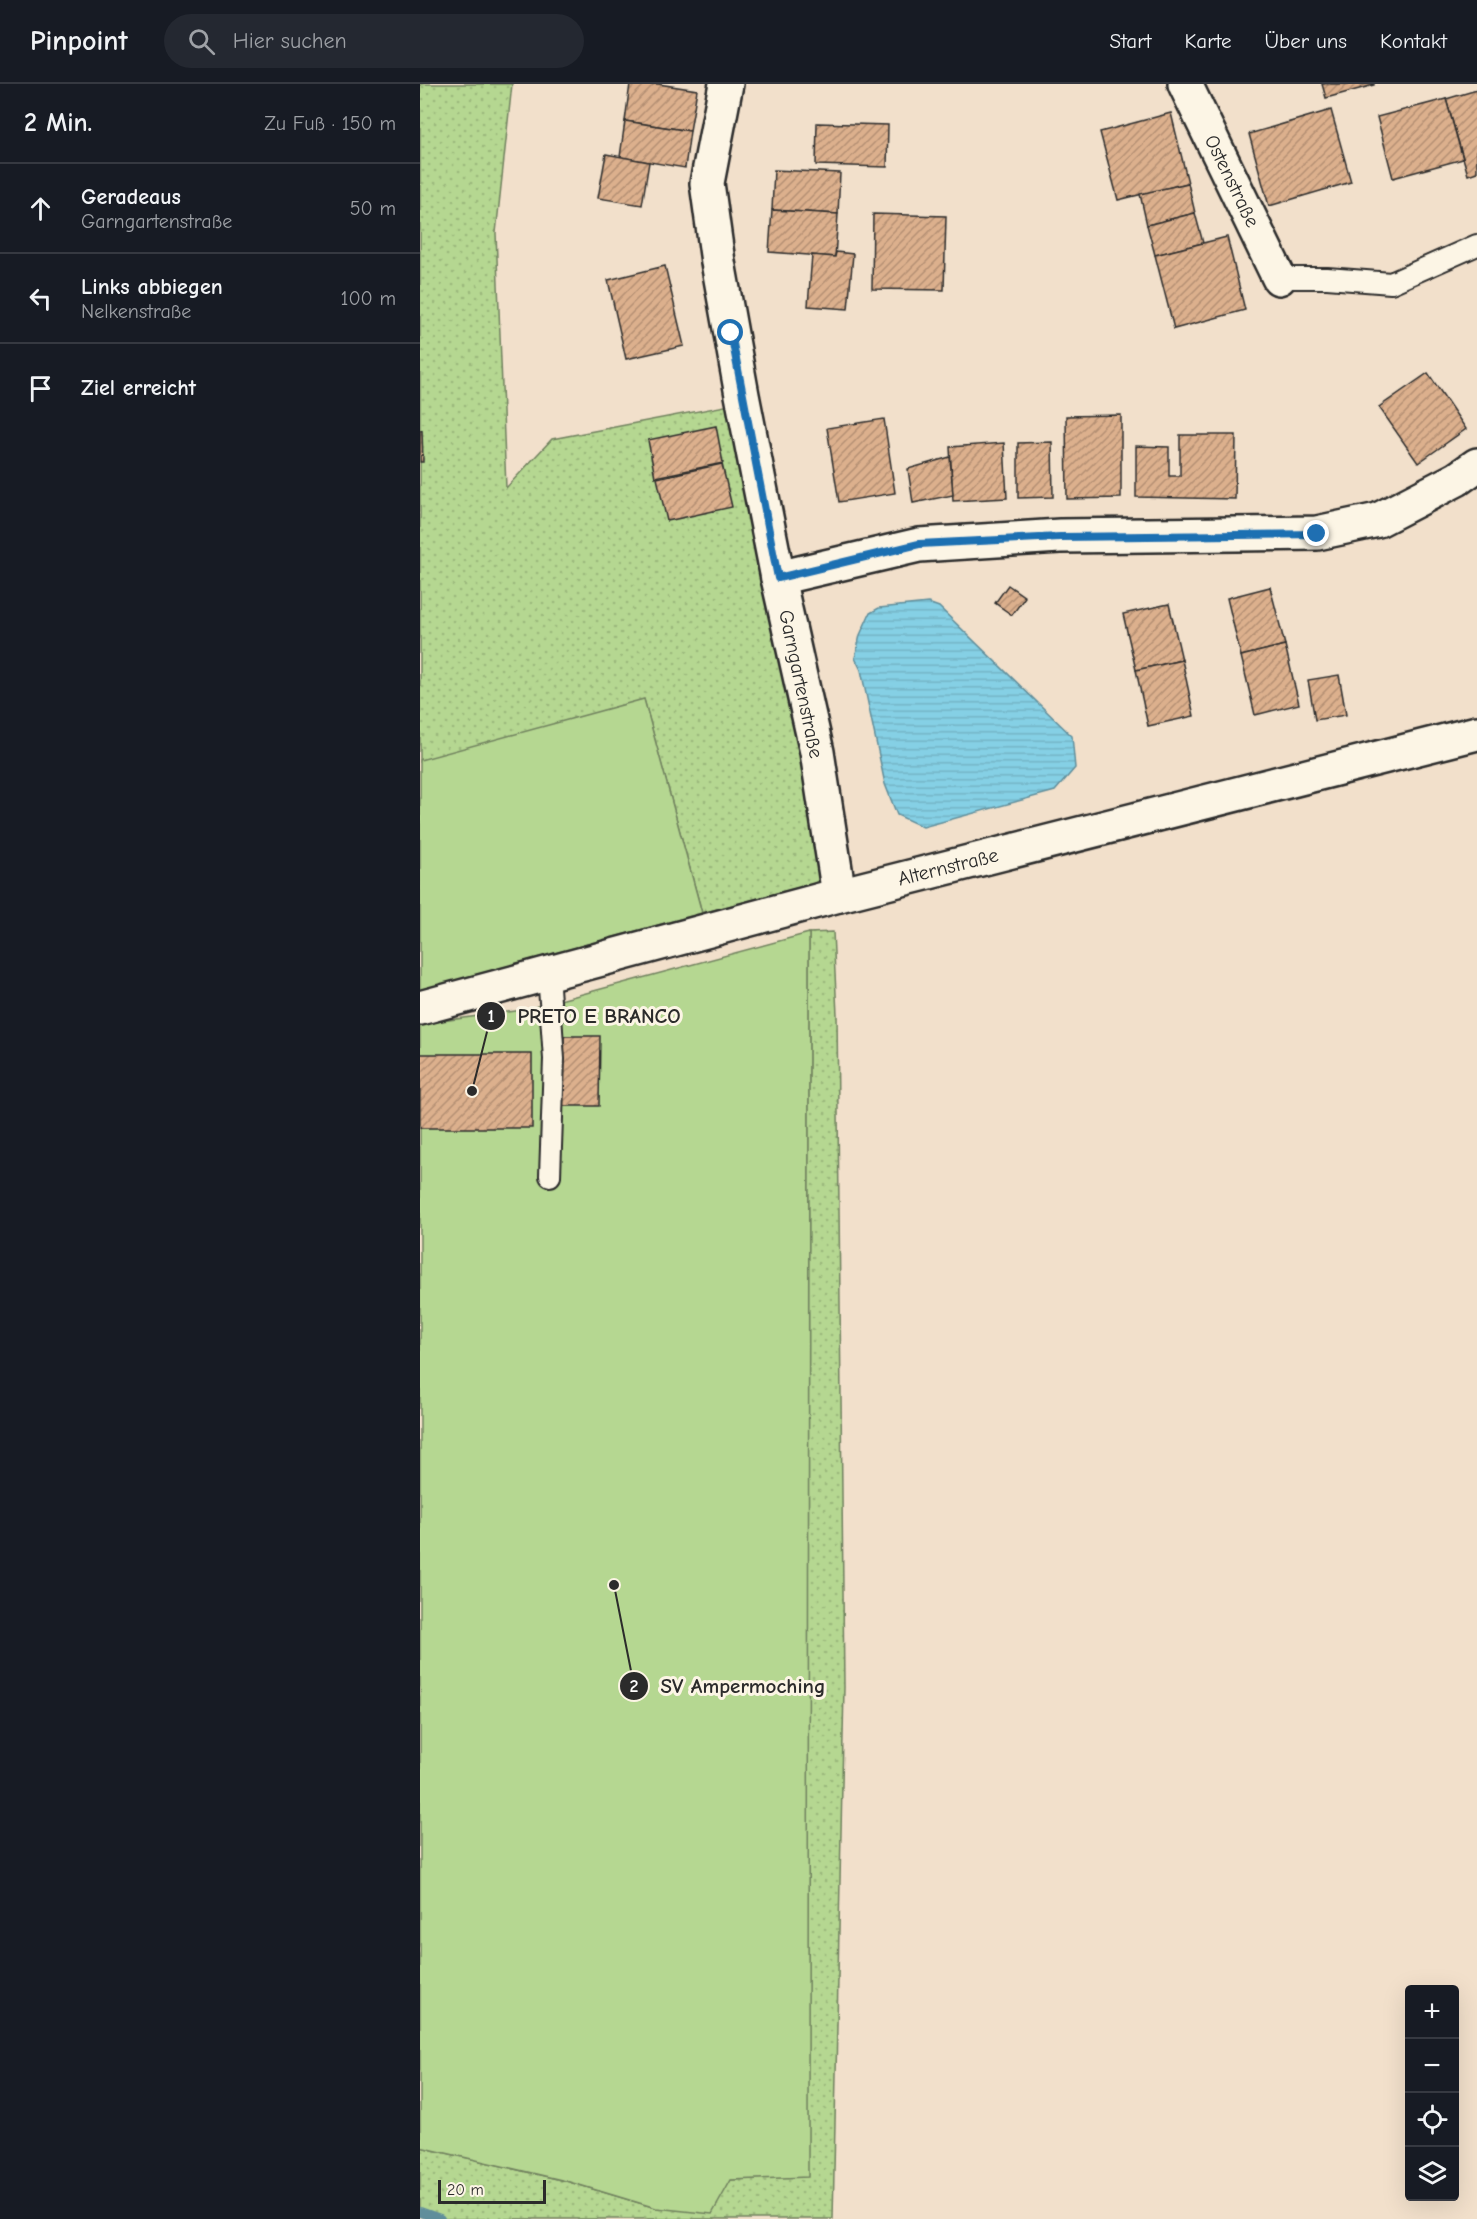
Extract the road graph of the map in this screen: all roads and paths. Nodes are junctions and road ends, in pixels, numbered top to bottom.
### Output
1 (726, 84) edge
2 (1185, 84) edge
3 (1477, 245) edge
4 (1279, 278) joint
5 (1477, 465) edge
6 (778, 578) junction
7 (1477, 732) edge
8 (839, 895) junction
9 (548, 973) junction
10 (420, 1008) edge
11 (550, 1176) dead end

1 - 6 street, Garngartenstraße
2 - 4 street, Ostenstraße
3 - 4 lane
5 - 6 street
6 - 8 street, Garngartenstraße
7 - 8 street, Alternstraße
8 - 9 street, Alternstraße
9 - 10 street, Alternstraße
9 - 11 lane

